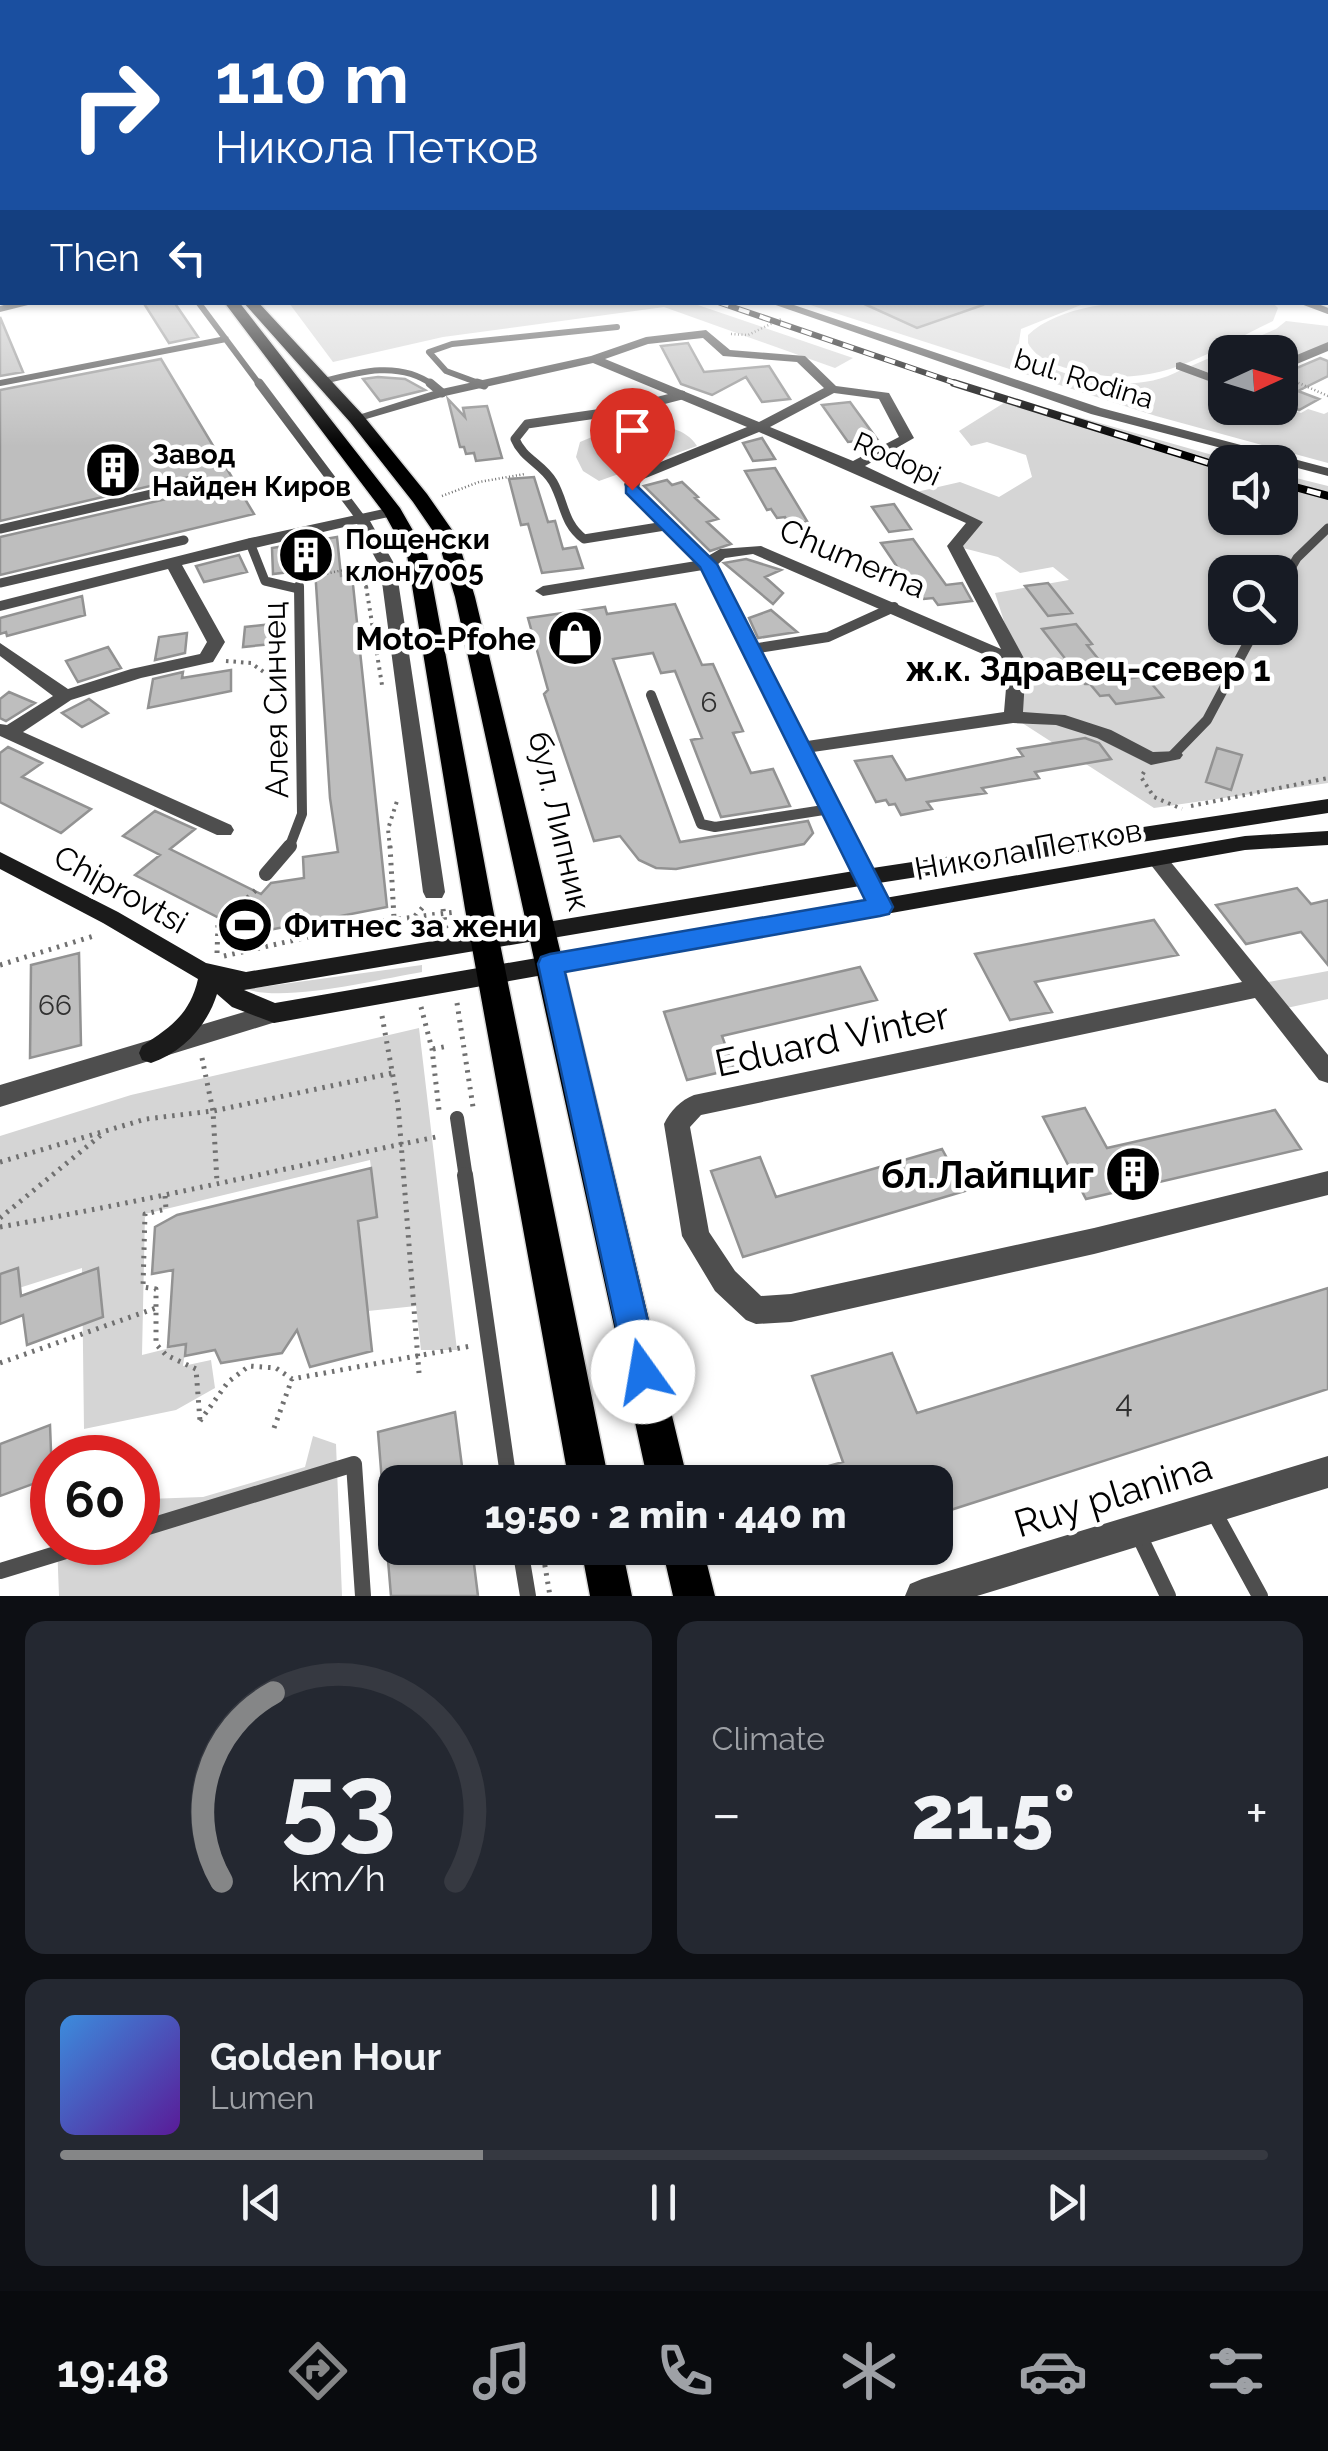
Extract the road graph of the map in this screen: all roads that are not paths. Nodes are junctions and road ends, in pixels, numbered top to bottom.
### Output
1 (200, 305) edge
2 (233, 305) edge
3 (253, 305) edge
4 (779, 305) edge
5 (617, 327) dead end
6 (226, 340) junction
7 (1328, 346) edge
8 (594, 359) junction
9 (1298, 359) edge
10 (1180, 366) dead end
11 (1208, 377) edge
12 (320, 382) junction
13 (0, 383) edge
14 (484, 385) junction
15 (832, 389) junction
16 (442, 393) junction
17 (682, 395) junction
18 (356, 418) junction
19 (759, 426) junction
20 (854, 466) junction
21 (1328, 472) edge
22 (194, 484) dead end
23 (393, 512) junction
24 (362, 520) junction
25 (670, 526) junction
26 (1328, 528) edge
27 (0, 530) edge
28 (184, 540) dead end
29 (250, 542) junction
30 (1298, 558) edge
31 (172, 562) junction
32 (708, 564) junction
33 (0, 583) edge
34 (543, 591) dead end
35 (0, 606) edge
36 (894, 607) junction
37 (1247, 645) edge
38 (0, 648) edge
39 (752, 649) junction
40 (1018, 662) junction
41 (651, 694) dead end
42 (66, 696) junction
43 (1013, 718) junction
44 (4, 731) edge
45 (800, 748) junction
46 (1173, 756) joint
47 (1328, 806) edge
48 (830, 810) junction
49 (224, 830) dead end
50 (1328, 838) edge
51 (0, 860) edge
52 (1158, 860) junction
53 (266, 874) road end
54 (866, 877) junction
55 (434, 892) road end
56 (880, 907) junction
57 (547, 948) junction
58 (489, 958) junction
59 (210, 976) junction
60 (1260, 988) junction
61 (274, 1013) junction
62 (151, 1053) junction
63 (1328, 1073) edge
64 (0, 1096) edge
65 (458, 1118) dead end
66 (1328, 1183) edge
67 (507, 1465) edge
68 (587, 1465) edge
69 (664, 1465) edge
70 (1328, 1472) edge
71 (1212, 1506) junction
72 (160, 1523) edge
73 (1137, 1531) junction
74 (30, 1562) edge
75 (523, 1565) edge
76 (605, 1565) edge
77 (687, 1565) edge
78 (0, 1571) edge
79 (363, 1596) edge
80 (528, 1596) edge
81 (611, 1596) edge
82 (694, 1596) edge
83 (922, 1596) edge
84 (1168, 1596) edge
85 (1260, 1596) edge

1 - 6 lane
2 - 23 main road
3 - 12 main road, бул. Липник
4 - 21 street, bul. Rodina
5 - 14 lane
6 - 13 lane
6 - 24 lane
7 - 9 street
8 - 14 street
8 - 15 street
8 - 17 street, Rodopi
10 - 11 street
12 - 16 lane
12 - 18 main road, бул. Липник
14 - 16 street
15 - 19 street
15 - 20 street
16 - 18 street
17 - 19 street, Rodopi
17 - 25 lane
18 - 57 main road, бул. Липник
19 - 20 street, Rodopi
19 - 25 street
20 - 40 street, Rodopi
22 - 27 lane
23 - 24 street
23 - 58 main road
24 - 29 street
24 - 55 street
25 - 32 street
26 - 30 lane
28 - 33 lane
29 - 31 street
29 - 53 lane, Алея Синчец
31 - 35 street
31 - 42 street
32 - 34 street, Chumerna
32 - 36 street, Chumerna
32 - 39 street
36 - 39 lane
36 - 40 street, Chumerna
37 - 46 lane
38 - 42 street
39 - 45 street
40 - 43 street
41 - 48 lane
42 - 44 street
43 - 45 street
43 - 46 street
44 - 49 street
45 - 48 street
47 - 54 main road, Никола Петков
48 - 54 street
50 - 52 main road, Никола Петков
51 - 59 main road, Chiprovtsi
52 - 56 main road, Никола Петков
52 - 60 street
54 - 56 street
54 - 57 main road, Никола Петков
56 - 57 main road, Никола Петков
57 - 58 main road, Никола Петков
57 - 58 main road, Никола Петков
57 - 69 main road, бул. Липник
58 - 59 main road, Никола Петков
58 - 61 main road, Никола Петков
58 - 68 main road
59 - 61 main road
59 - 62 main road
60 - 63 street
60 - 66 street, Eduard Vinter
61 - 62 street
62 - 64 street
65 - 67 lane
70 - 71 street, Ruy planina
71 - 73 street, Ruy planina
71 - 85 lane
72 - 79 lane
73 - 83 street, Ruy planina
73 - 84 lane
74 - 78 lane
75 - 80 lane
76 - 81 main road
77 - 82 main road

